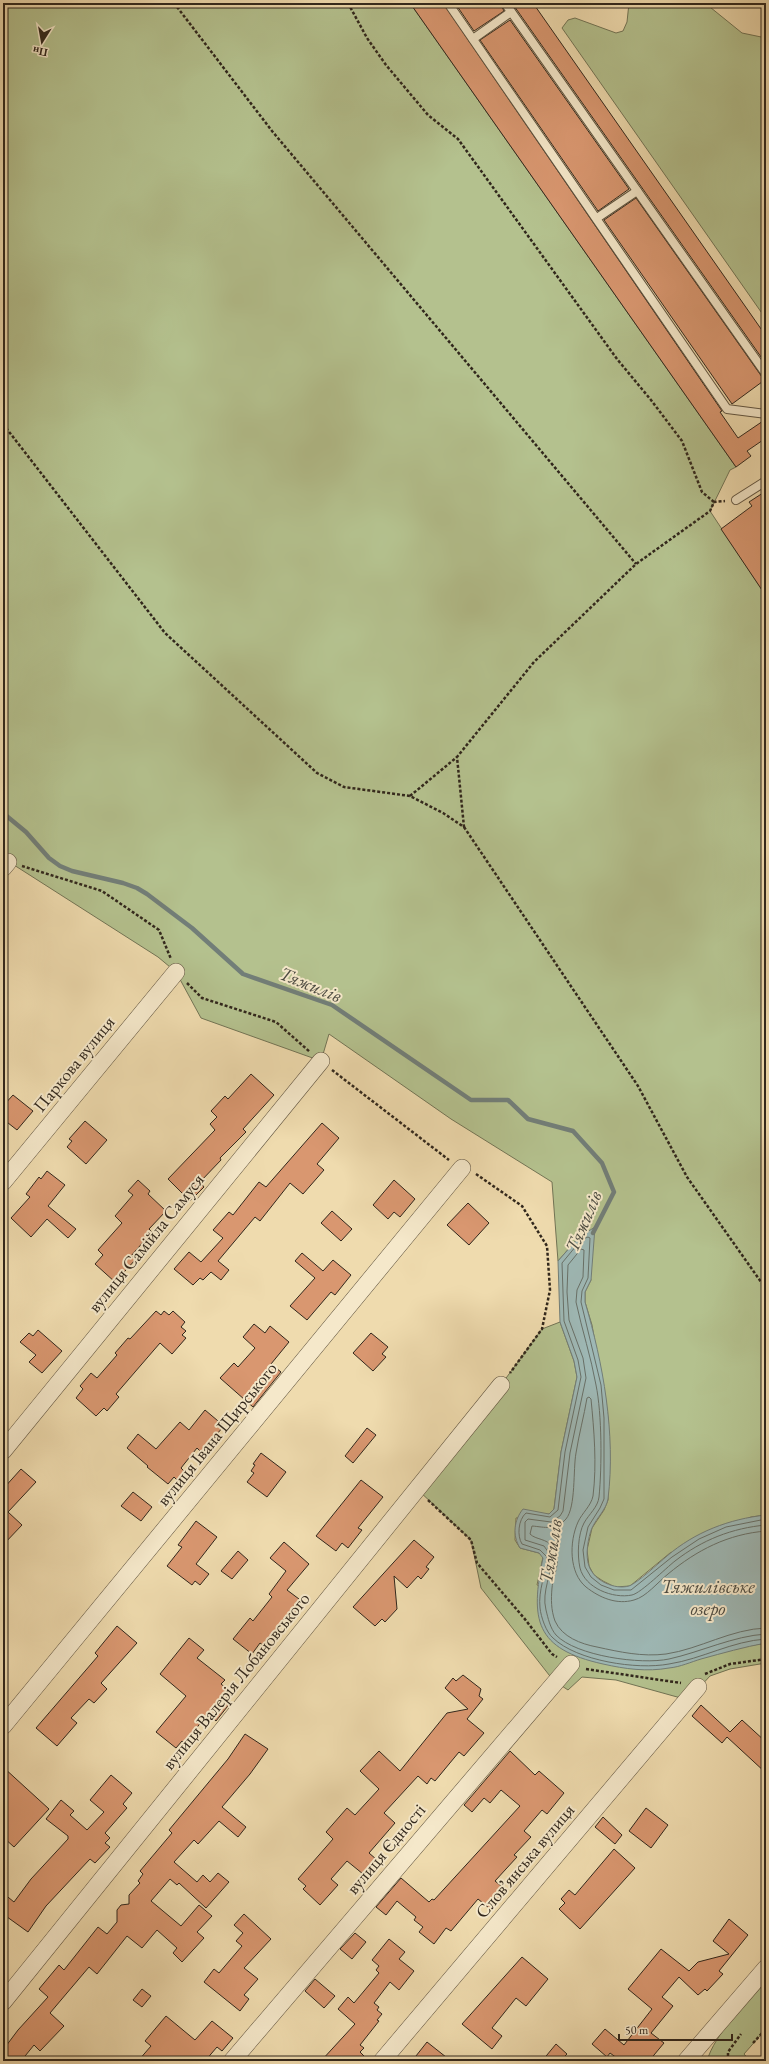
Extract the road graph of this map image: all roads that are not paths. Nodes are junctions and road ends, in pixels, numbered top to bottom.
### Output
1 (448, 3) edge
2 (505, 3) edge
3 (511, 12) junction
4 (473, 39) junction
5 (637, 191) junction
6 (597, 218) junction
7 (766, 374) edge
8 (766, 414) edge
9 (766, 481) edge
10 (736, 500) road end
11 (176, 972) road end
12 (321, 1062) road end
13 (462, 1168) road end
14 (3, 1182) edge
15 (501, 1385) road end
16 (3, 1451) edge
17 (571, 1664) road end
18 (696, 1681) road end
19 (3, 1726) edge
20 (766, 1968) edge
21 (3, 2002) edge
22 (232, 2061) edge
23 (382, 2061) edge
24 (686, 2061) edge

1 - 4 lane
2 - 3 lane
3 - 4 lane
3 - 5 lane
4 - 6 lane
5 - 6 lane
5 - 7 lane
6 - 8 lane
9 - 10 lane
11 - 14 street, Паркова вулиця
12 - 16 street, вулиця Самійла Самуся
13 - 19 street, вулиця Івана Щирського
15 - 21 street, вулиця Валерія Лобановського
17 - 22 street, вулиця Єдності
18 - 23 street, Словʼянська вулиця
20 - 24 street

